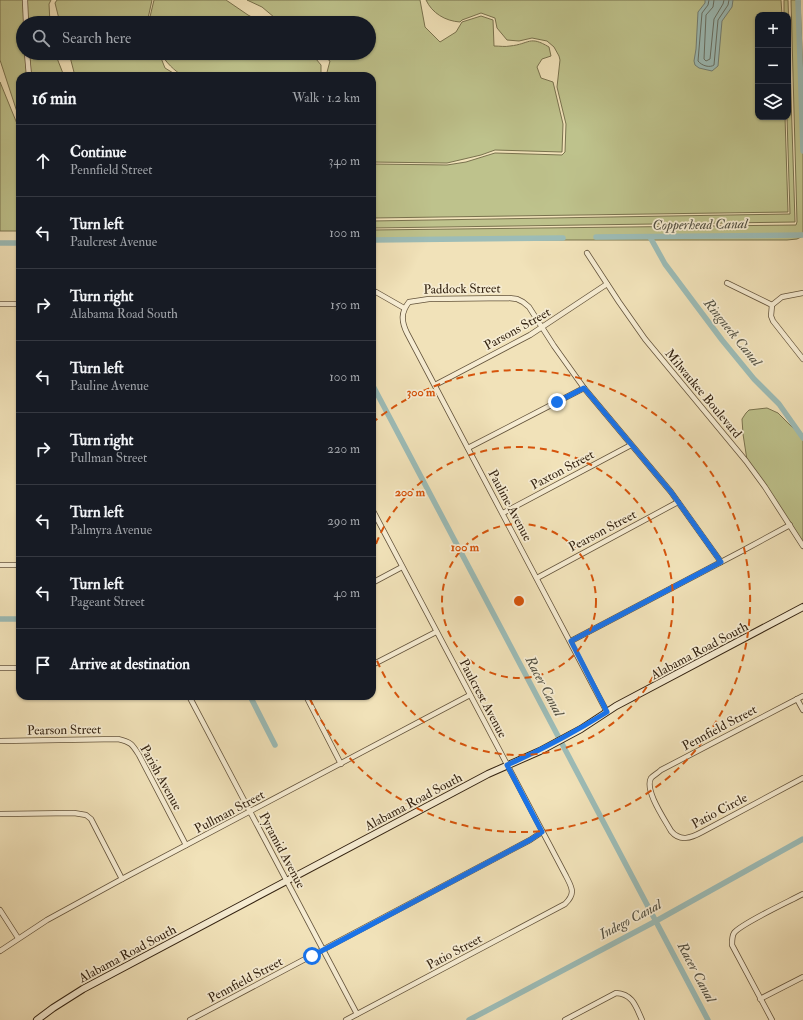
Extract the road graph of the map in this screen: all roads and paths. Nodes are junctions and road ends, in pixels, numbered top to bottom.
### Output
1 (25, 0) edge
2 (26, 16) edge
3 (28, 60) edge
4 (29, 72) edge
5 (587, 253) dead end
6 (727, 283) dead end
7 (607, 284) junction
8 (376, 292) dead end
9 (803, 292) edge
10 (0, 304) edge
11 (16, 304) edge
12 (772, 305) junction
13 (404, 308) junction
14 (541, 328) junction
15 (803, 359) edge
16 (435, 385) junction
17 (584, 388) junction
18 (631, 445) junction
19 (468, 448) junction
20 (678, 502) junction
21 (503, 513) junction
22 (376, 517) edge
23 (790, 524) junction
24 (803, 546) edge
25 (721, 562) junction
26 (0, 565) edge
27 (16, 565) edge
28 (402, 567) junction
29 (537, 578) junction
30 (376, 581) edge
31 (803, 607) edge
32 (436, 632) junction
33 (571, 641) junction
34 (376, 663) edge
35 (0, 668) edge
36 (16, 668) edge
37 (470, 695) junction
38 (803, 696) edge
39 (797, 699) junction
40 (191, 700) edge
41 (309, 700) edge
42 (803, 710) edge
43 (607, 712) junction
44 (0, 741) edge
45 (128, 741) joint
46 (341, 764) junction
47 (507, 765) junction
48 (803, 778) edge
49 (650, 783) joint
50 (251, 811) junction
51 (0, 814) edge
52 (542, 832) junction
53 (186, 846) junction
54 (122, 879) junction
55 (287, 881) junction
56 (803, 894) edge
57 (570, 898) joint
58 (0, 910) edge
59 (18, 938) junction
60 (324, 950) junction
61 (0, 951) edge
62 (803, 976) edge
63 (760, 999) junction
64 (357, 1014) junction
65 (37, 1020) edge
66 (190, 1020) edge
67 (346, 1020) edge
68 (565, 1020) edge
69 (642, 1020) edge
70 (772, 1020) edge

1 - 2 street
3 - 4 street
5 - 7 street, Milwaukee Boulevard
6 - 12 street
7 - 14 street, Parsons Street
7 - 23 street, Milwaukee Boulevard
8 - 13 street
9 - 12 street
10 - 11 street
12 - 15 street
13 - 14 street, Paddock Street
13 - 16 street, Pauline Avenue
14 - 16 street, Parsons Street
14 - 17 street
16 - 19 street, Pauline Avenue
17 - 18 street
17 - 19 street
18 - 20 street
18 - 21 street, Paxton Street
19 - 21 street, Pauline Avenue
20 - 25 street
20 - 29 street, Pearson Street
21 - 29 street, Pauline Avenue
22 - 28 street, Paulcrest Avenue
23 - 24 street, Milwaukee Boulevard
23 - 25 street
25 - 33 street
26 - 27 street
28 - 30 street
28 - 32 street, Paulcrest Avenue
29 - 33 street, Pauline Avenue
31 - 43 street, Alabama Road South
32 - 34 street
32 - 37 street, Paulcrest Avenue
33 - 43 street, Pauline Avenue
35 - 36 street
37 - 46 street, Pullman Street
37 - 47 street, Paulcrest Avenue
38 - 39 street, Pennfield Street
39 - 42 street
39 - 49 street, Pennfield Street
40 - 50 street, Pyramid Avenue
41 - 46 street
43 - 47 street, Alabama Road South
44 - 45 street, Pearson Street
45 - 53 street, Parish Avenue
46 - 50 street, Pullman Street
47 - 52 street, Paulcrest Avenue
47 - 55 street, Alabama Road South
48 - 49 street, Patio Circle
50 - 53 street, Pullman Street
50 - 55 street, Pyramid Avenue
51 - 54 street
52 - 57 street, Paulcrest Avenue
52 - 60 street, Pennfield Street
53 - 54 street, Pullman Street
54 - 59 street, Pullman Street
55 - 60 street, Pyramid Avenue
55 - 65 street, Alabama Road South
56 - 63 street
57 - 64 street, Patio Street
58 - 59 street
59 - 61 street, Pullman Street
60 - 64 street, Pyramid Avenue
60 - 66 street, Pennfield Street
62 - 63 street
63 - 70 street
64 - 67 street, Patio Street
68 - 69 street

